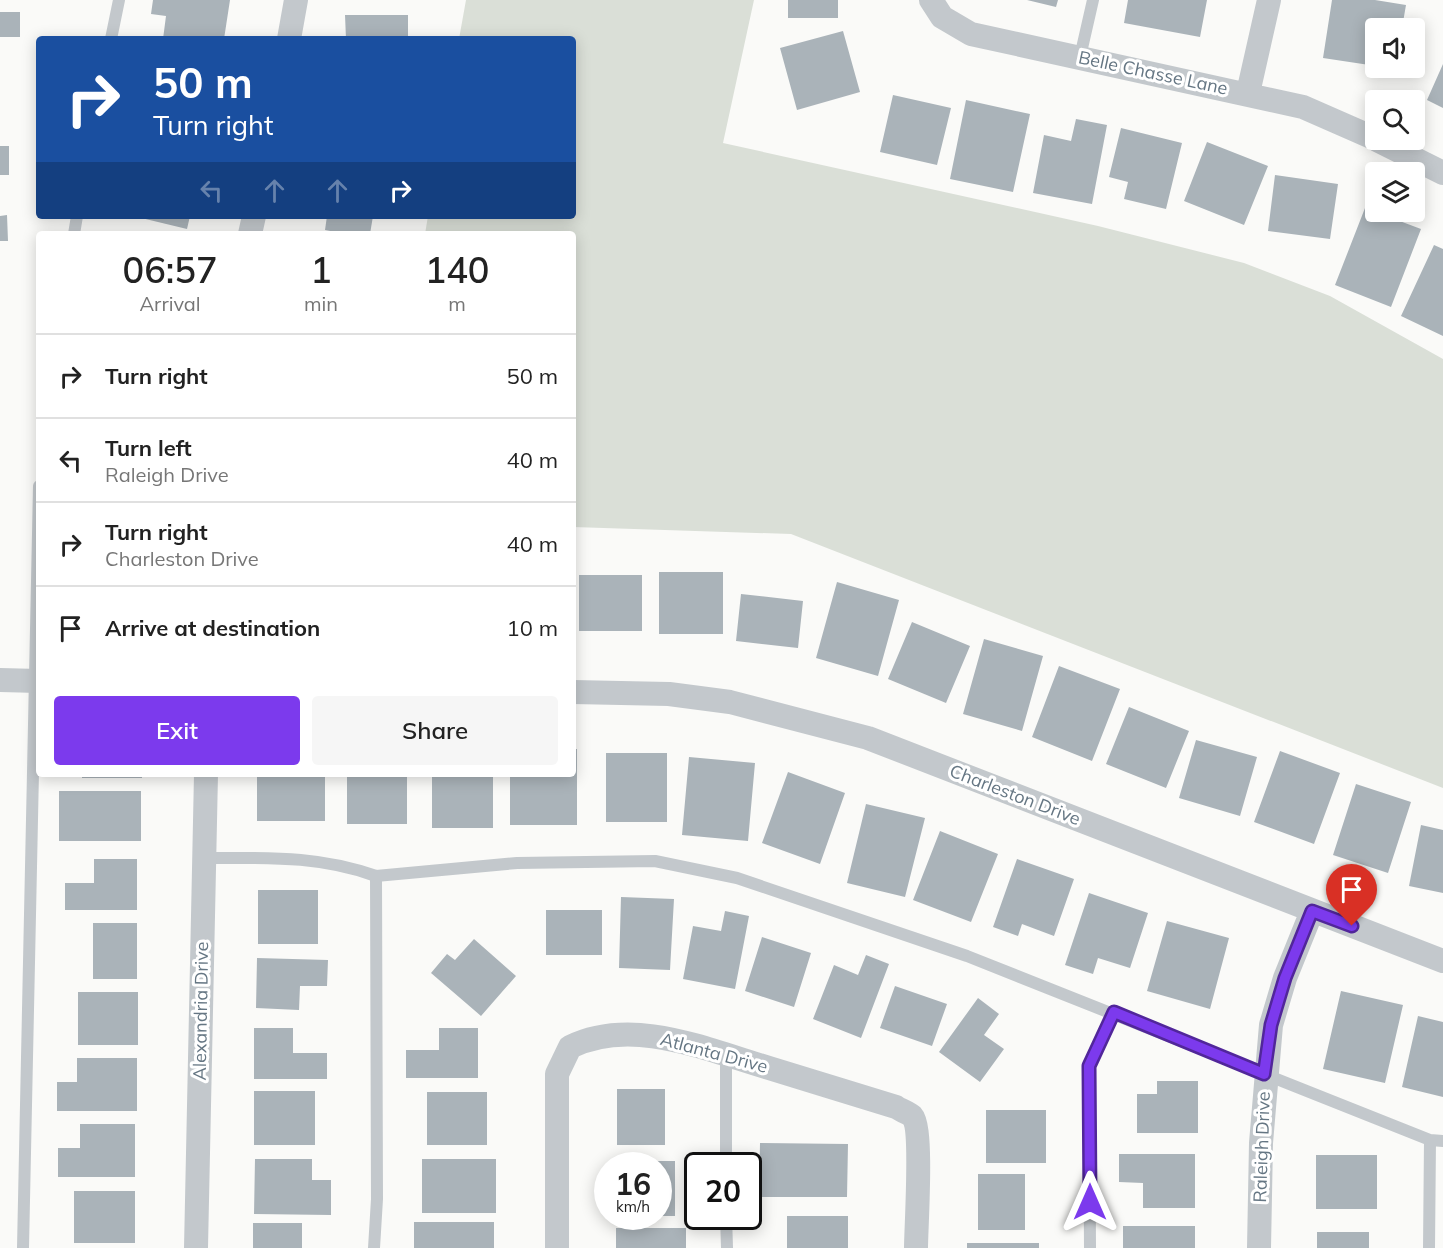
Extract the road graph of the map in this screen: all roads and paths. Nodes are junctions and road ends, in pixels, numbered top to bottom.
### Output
1 (119, 0) edge
2 (296, 0) edge
3 (1094, 0) edge
4 (1269, 0) edge
5 (933, 4) edge
6 (112, 36) edge
7 (290, 36) edge
8 (1080, 57) junction
9 (1248, 93) junction
10 (1365, 134) edge
11 (1398, 150) edge
12 (1443, 173) edge
13 (0, 680) edge
14 (36, 681) edge
15 (576, 692) edge
16 (36, 722) edge
17 (206, 777) edge
18 (204, 858) junction
19 (376, 876) junction
20 (1312, 911) junction
21 (1443, 961) edge
22 (1114, 1012) junction
23 (726, 1055) junction
24 (1264, 1074) junction
25 (1430, 1140) junction
26 (1443, 1141) edge
27 (726, 1152) edge
28 (726, 1230) edge
29 (23, 1248) edge
30 (196, 1248) edge
31 (374, 1248) edge
32 (557, 1248) edge
33 (727, 1248) edge
34 (916, 1248) edge
35 (1090, 1248) edge
36 (1259, 1248) edge
37 (1429, 1248) edge

1 - 6 lane
2 - 7 street
3 - 8 lane
4 - 9 street
5 - 8 street, Belle Chasse Lane
8 - 9 street, Belle Chasse Lane
9 - 10 street, Belle Chasse Lane
11 - 12 street, Belle Chasse Lane
13 - 14 street
15 - 20 street, Charleston Drive
16 - 29 lane
17 - 18 street, Alexandria Drive
18 - 19 lane
18 - 30 street, Alexandria Drive
19 - 22 lane
19 - 31 lane
20 - 21 street, Charleston Drive
20 - 24 street, Raleigh Drive
22 - 24 lane
22 - 35 lane
23 - 27 lane
23 - 32 street, Atlanta Drive
23 - 34 street, Atlanta Drive
24 - 25 lane
24 - 36 street, Raleigh Drive
25 - 26 lane
25 - 37 lane
28 - 33 lane

